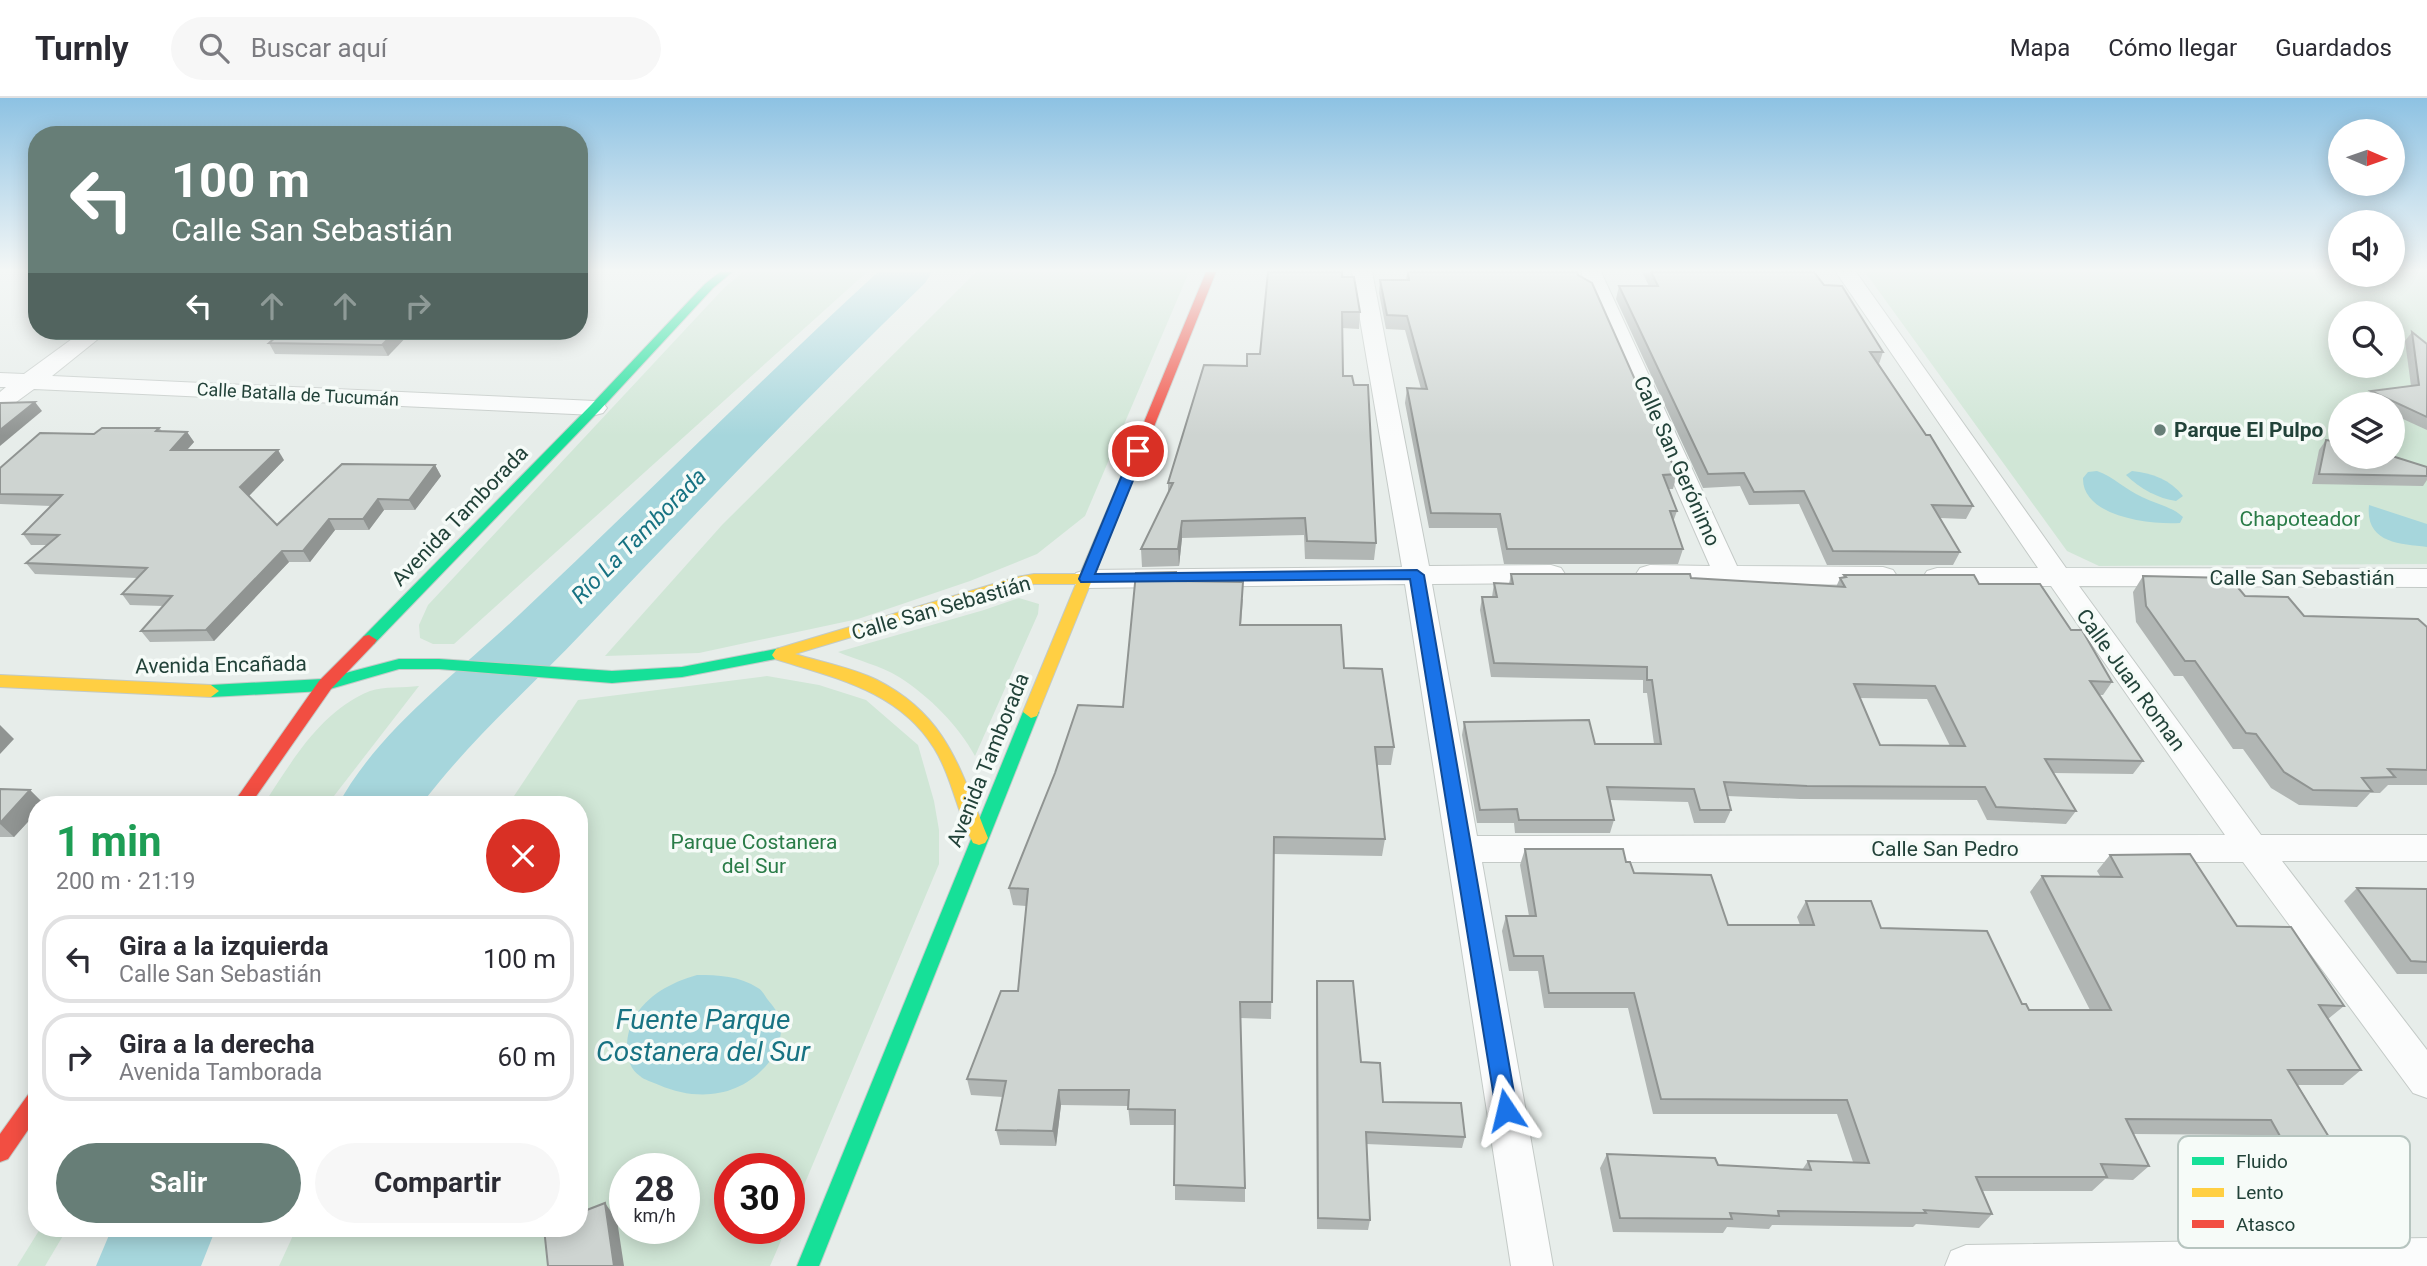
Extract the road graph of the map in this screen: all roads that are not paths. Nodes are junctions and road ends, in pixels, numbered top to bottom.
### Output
1 (671, 327) edge
2 (1190, 327) edge
3 (1372, 327) edge
4 (1616, 327) edge
5 (1884, 327) edge
6 (85, 340) edge
7 (0, 380) edge
8 (27, 382) junction
9 (0, 403) edge
10 (595, 408) junction
11 (1727, 574) junction
12 (1417, 575) junction
13 (1579, 575) edge
14 (1619, 575) edge
15 (2059, 578) junction
16 (2427, 578) edge
17 (1086, 579) junction
18 (780, 654) junction
19 (593, 675) joint
20 (0, 681) edge
21 (325, 685) junction
22 (247, 796) edge
23 (979, 838) junction
24 (2427, 848) edge
25 (1463, 849) junction
26 (2253, 849) junction
27 (2427, 1080) edge
28 (28, 1112) edge
29 (0, 1152) edge
30 (2427, 1259) edge
31 (808, 1266) edge
32 (1532, 1266) edge
33 (1966, 1266) edge

1 - 10 main road, Avenida Tamborada
2 - 17 main road, Avenida Tamborada
3 - 12 street
4 - 11 street, Calle San Gerónimo
5 - 15 street, Calle Juan Roman
6 - 8 street
7 - 8 street, Calle Batalla de Tucumán
8 - 9 street
8 - 10 street, Calle Batalla de Tucumán
10 - 21 main road, Avenida Tamborada
11 - 14 street, Calle San Sebastián
11 - 15 street, Calle San Sebastián
12 - 13 street, Calle San Sebastián
12 - 17 street, Calle San Sebastián
12 - 25 street
15 - 16 street, Calle San Sebastián
15 - 26 street, Calle Juan Roman
17 - 18 main road, Calle San Sebastián
17 - 23 main road, Avenida Tamborada
18 - 19 main road, Calle San Sebastián
18 - 23 main road
19 - 21 main road, Avenida Encañada
20 - 21 main road, Avenida Encañada
21 - 22 main road, Avenida Tamborada
23 - 31 main road, Avenida Tamborada
24 - 26 street, Calle San Pedro
25 - 26 street, Calle San Pedro
25 - 32 street
26 - 27 street, Calle Juan Roman
28 - 29 main road
30 - 33 street

